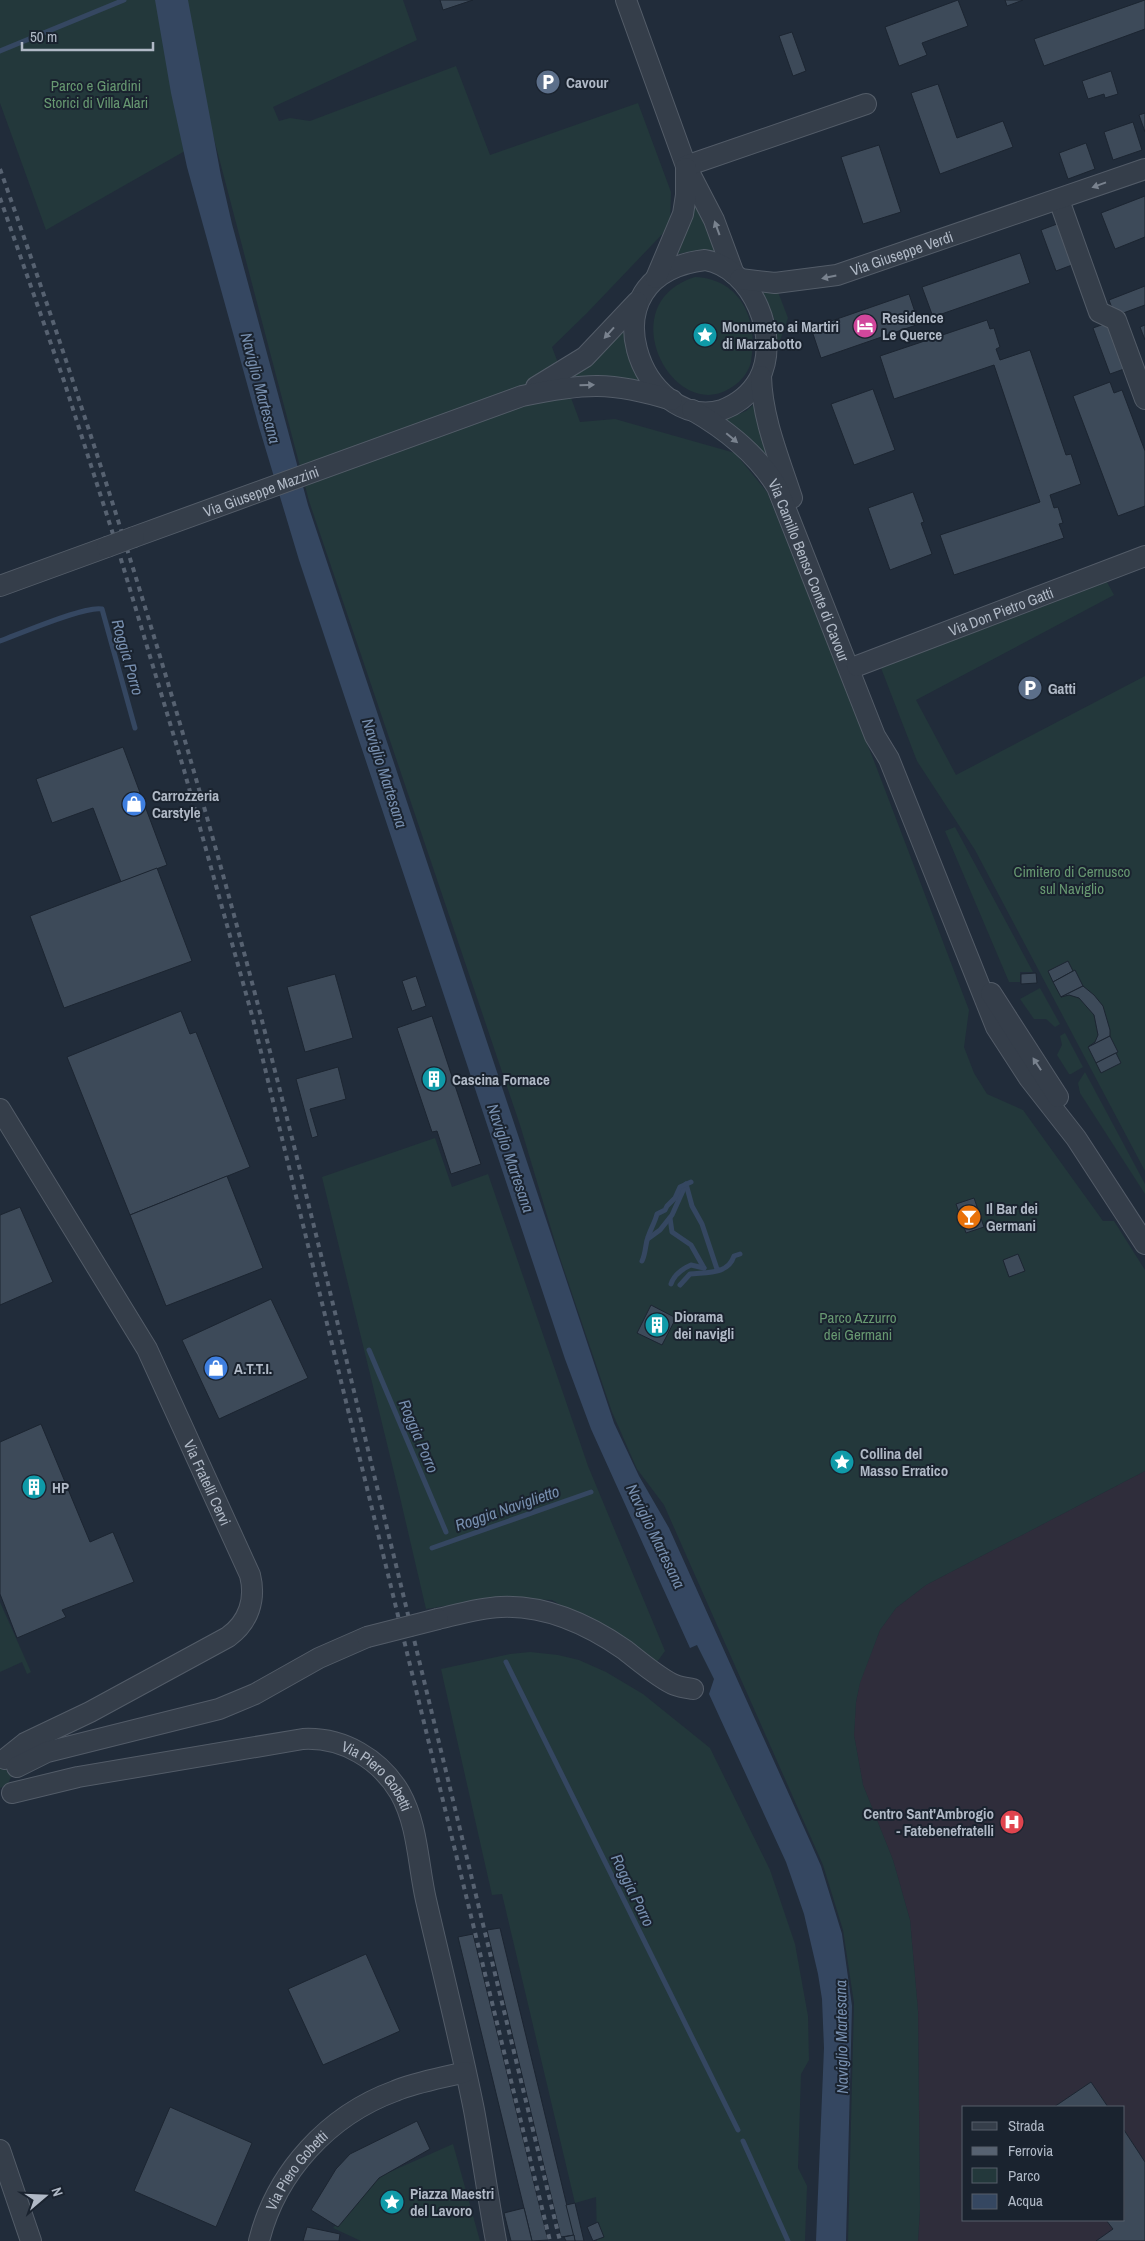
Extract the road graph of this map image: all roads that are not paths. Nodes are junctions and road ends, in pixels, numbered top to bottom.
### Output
1 (626, 0) edge
2 (866, 104) dead end
3 (686, 166) junction
4 (1145, 169) edge
5 (1059, 200) junction
6 (737, 276) junction
7 (656, 278) junction
8 (642, 297) junction
9 (761, 376) junction
10 (522, 396) junction
11 (1145, 399) edge
12 (672, 400) junction
13 (692, 410) junction
14 (1145, 556) edge
15 (0, 586) edge
16 (857, 666) junction
17 (889, 759) junction
18 (0, 1109) edge
19 (1145, 1244) edge
20 (693, 1689) dead end
21 (9, 1775) edge
22 (465, 2072) junction
23 (0, 2150) edge
24 (31, 2241) edge
25 (259, 2241) edge
26 (496, 2241) edge

1 - 3 street
2 - 3 street
6 -> 3 street
3 - 7 street
4 -> 5 street, Via Giuseppe Verdi
5 -> 6 street, Via Giuseppe Verdi
5 - 11 street
6 - 7 street
6 - 9 street
7 - 8 street
8 -> 10 street, Via Giuseppe Mazzini
8 - 12 street
9 - 13 street
9 - 16 street, Via Camillo Benso Conte di Cavour
10 -> 12 street, Via Giuseppe Mazzini
10 - 15 street, Via Giuseppe Mazzini, bridge
12 - 13 street
13 -> 17 street, Via Camillo Benso Conte di Cavour
14 - 16 street, Via Don Pietro Gatti
16 - 17 street, Via Camillo Benso Conte di Cavour
17 - 19 street, Via Camillo Benso Conte di Cavour
18 - 21 street, Via Fratelli Cervi
20 - 21 street, bridge
21 - 22 street, Via Piero Gobetti
22 - 25 street, Via Piero Gobetti
22 - 26 street, Via Piero Gobetti
23 - 24 street

